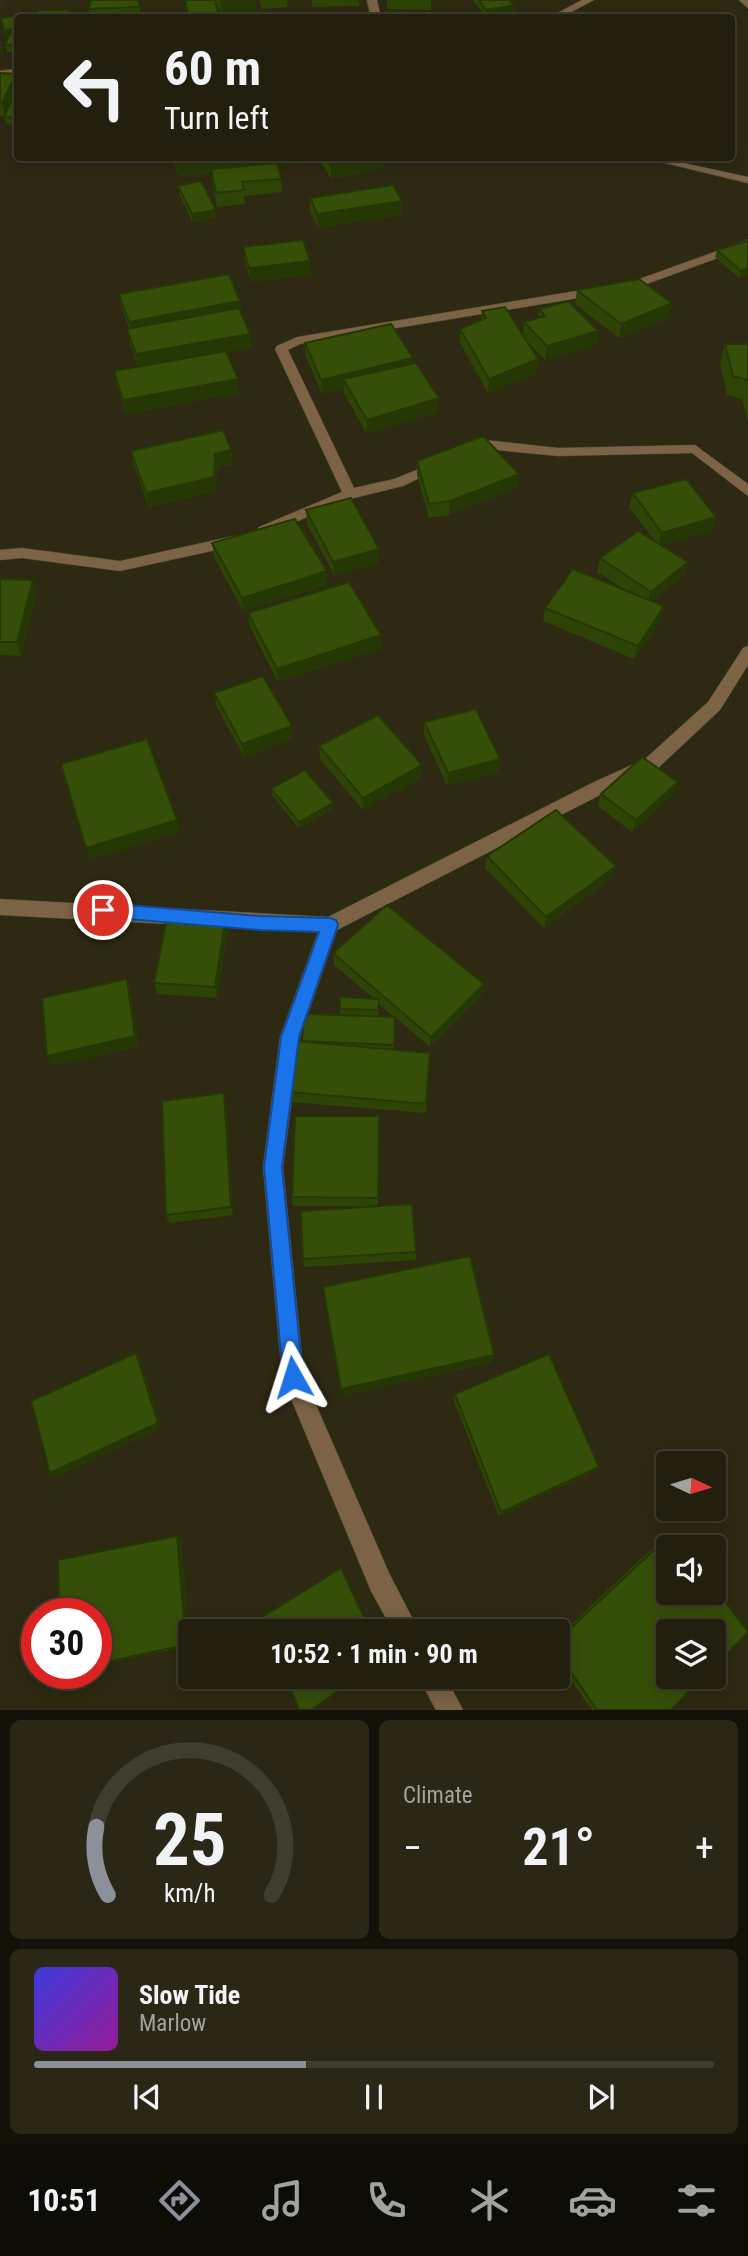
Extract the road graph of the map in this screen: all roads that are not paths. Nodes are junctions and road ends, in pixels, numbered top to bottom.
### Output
1 (589, 0) edge
2 (744, 0) edge
3 (748, 5) edge
4 (560, 14) edge
5 (662, 161) edge
6 (748, 180) edge
7 (748, 243) edge
8 (748, 491) edge
9 (350, 494) junction
10 (0, 555) edge
11 (748, 652) edge
12 (0, 907) edge
13 (330, 925) junction
14 (400, 1619) edge
15 (438, 1689) edge
16 (450, 1710) edge

1 - 4 street
2 - 3 street
5 - 6 street
7 - 9 street
8 - 9 street
9 - 10 street
11 - 13 street
12 - 13 street
13 - 14 street
15 - 16 street

